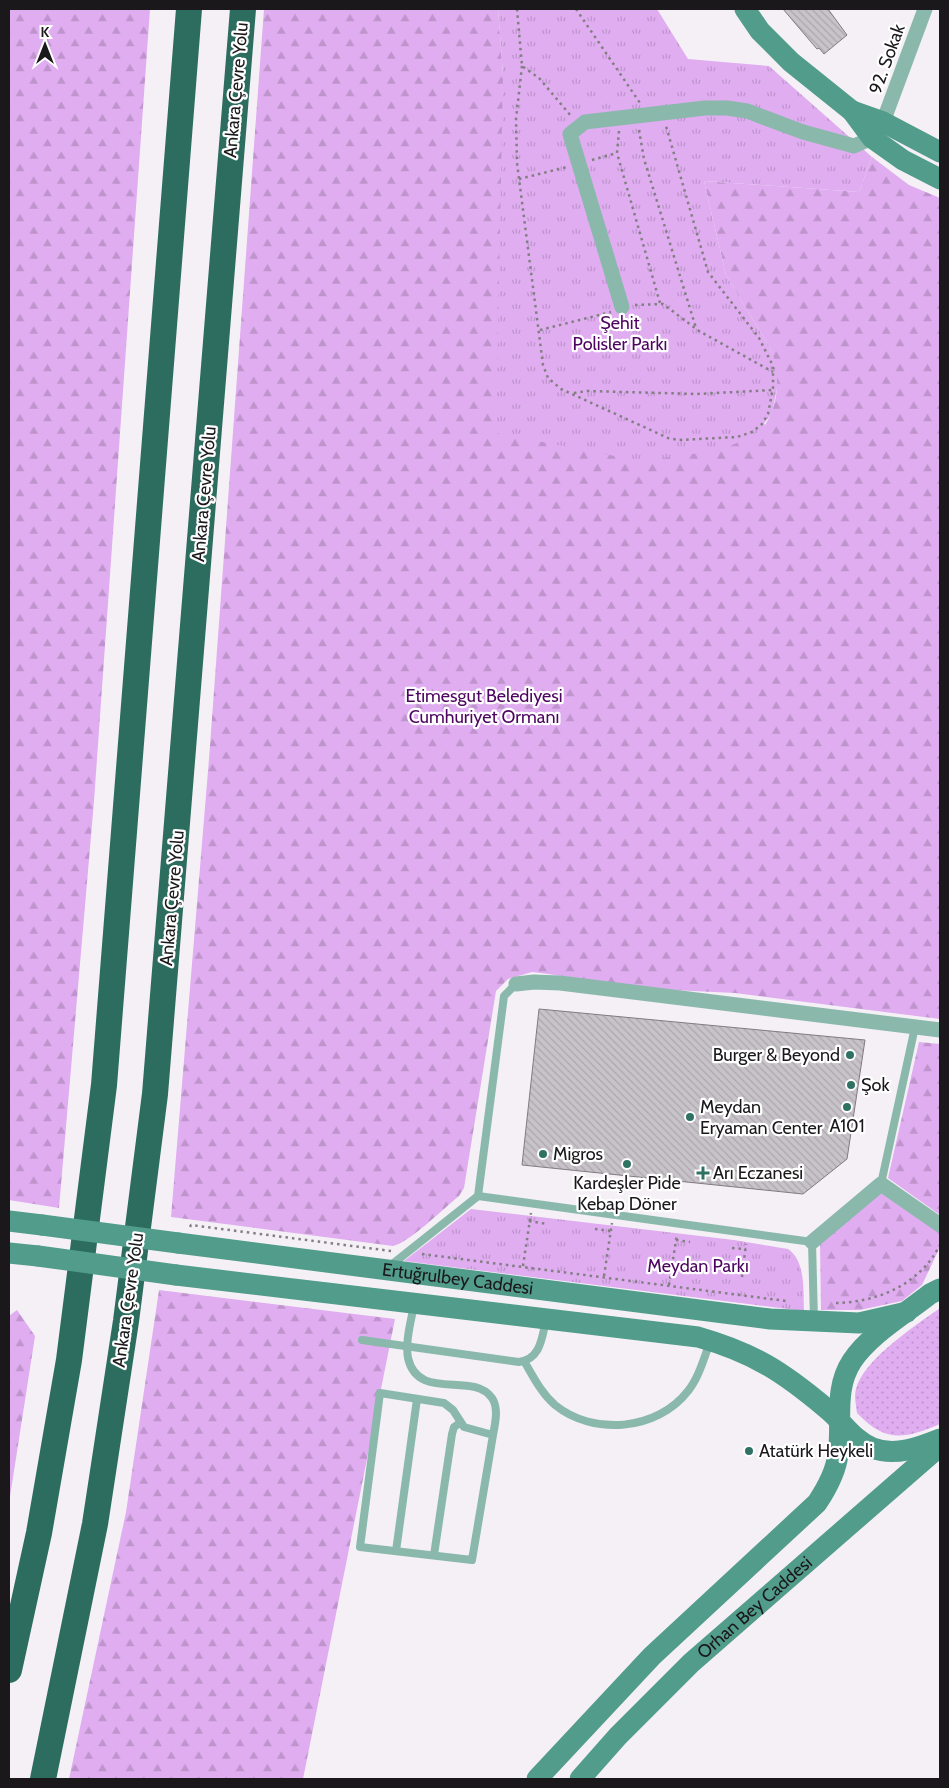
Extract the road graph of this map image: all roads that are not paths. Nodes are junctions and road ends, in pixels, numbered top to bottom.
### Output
1 (189, 9) edge
2 (243, 9) edge
3 (745, 9) edge
4 (925, 9) edge
5 (878, 130) junction
6 (940, 152) edge
7 (940, 179) edge
8 (622, 307) road end
9 (516, 984) joint
10 (916, 1026) junction
11 (940, 1030) edge
12 (881, 1184) junction
13 (478, 1196) junction
14 (9, 1220) edge
15 (940, 1226) edge
16 (812, 1242) junction
17 (9, 1253) edge
18 (386, 1270) junction
19 (940, 1273) edge
20 (935, 1291) edge
21 (414, 1303) junction
22 (907, 1312) junction
23 (814, 1313) junction
24 (547, 1319) junction
25 (362, 1340) dead end
26 (710, 1340) junction
27 (408, 1345) junction
28 (524, 1361) junction
29 (417, 1399) junction
30 (838, 1418) junction
31 (460, 1423) junction
32 (493, 1435) junction
33 (940, 1439) edge
34 (940, 1446) edge
35 (396, 1551) junction
36 (434, 1555) junction
37 (9, 1670) edge
38 (43, 1779) edge
39 (538, 1779) edge
40 (580, 1779) edge

1 - 37 highway
2 - 38 highway, Ankara Çevre Yolu
3 - 5 main road
4 - 5 street, 92. Sokak
5 - 6 main road
5 - 7 main road
5 - 8 street
9 - 10 street
9 - 13 lane
10 - 11 street
10 - 12 lane
12 - 15 street
12 - 16 street
13 - 16 lane
13 - 18 lane
14 - 18 main road, Ertuğrulbey Caddesi, bridge
16 - 23 lane
17 - 21 main road, Ertuğrulbey Caddesi, bridge
18 - 23 main road, Ertuğrulbey Caddesi
19 - 20 main road
20 - 22 main road, Orhan Bey Caddesi
21 - 24 main road, Ertuğrulbey Caddesi
21 - 27 lane
22 - 23 main road, Ertuğrulbey Caddesi
22 - 30 main road, Orhan Bey Caddesi
24 - 26 main road, Ertuğrulbey Caddesi
24 - 28 lane
25 - 27 lane
26 - 28 lane
26 - 30 main road, Ertuğrulbey Caddesi
27 - 28 lane
27 - 32 lane
29 - 31 lane
29 - 35 lane
29 - 35 lane
30 - 33 main road, Ertuğrulbey Caddesi
30 - 39 main road, Orhan Bey Caddesi
31 - 32 lane
31 - 36 lane
32 - 36 lane
34 - 40 main road, Orhan Bey Caddesi
35 - 36 lane

